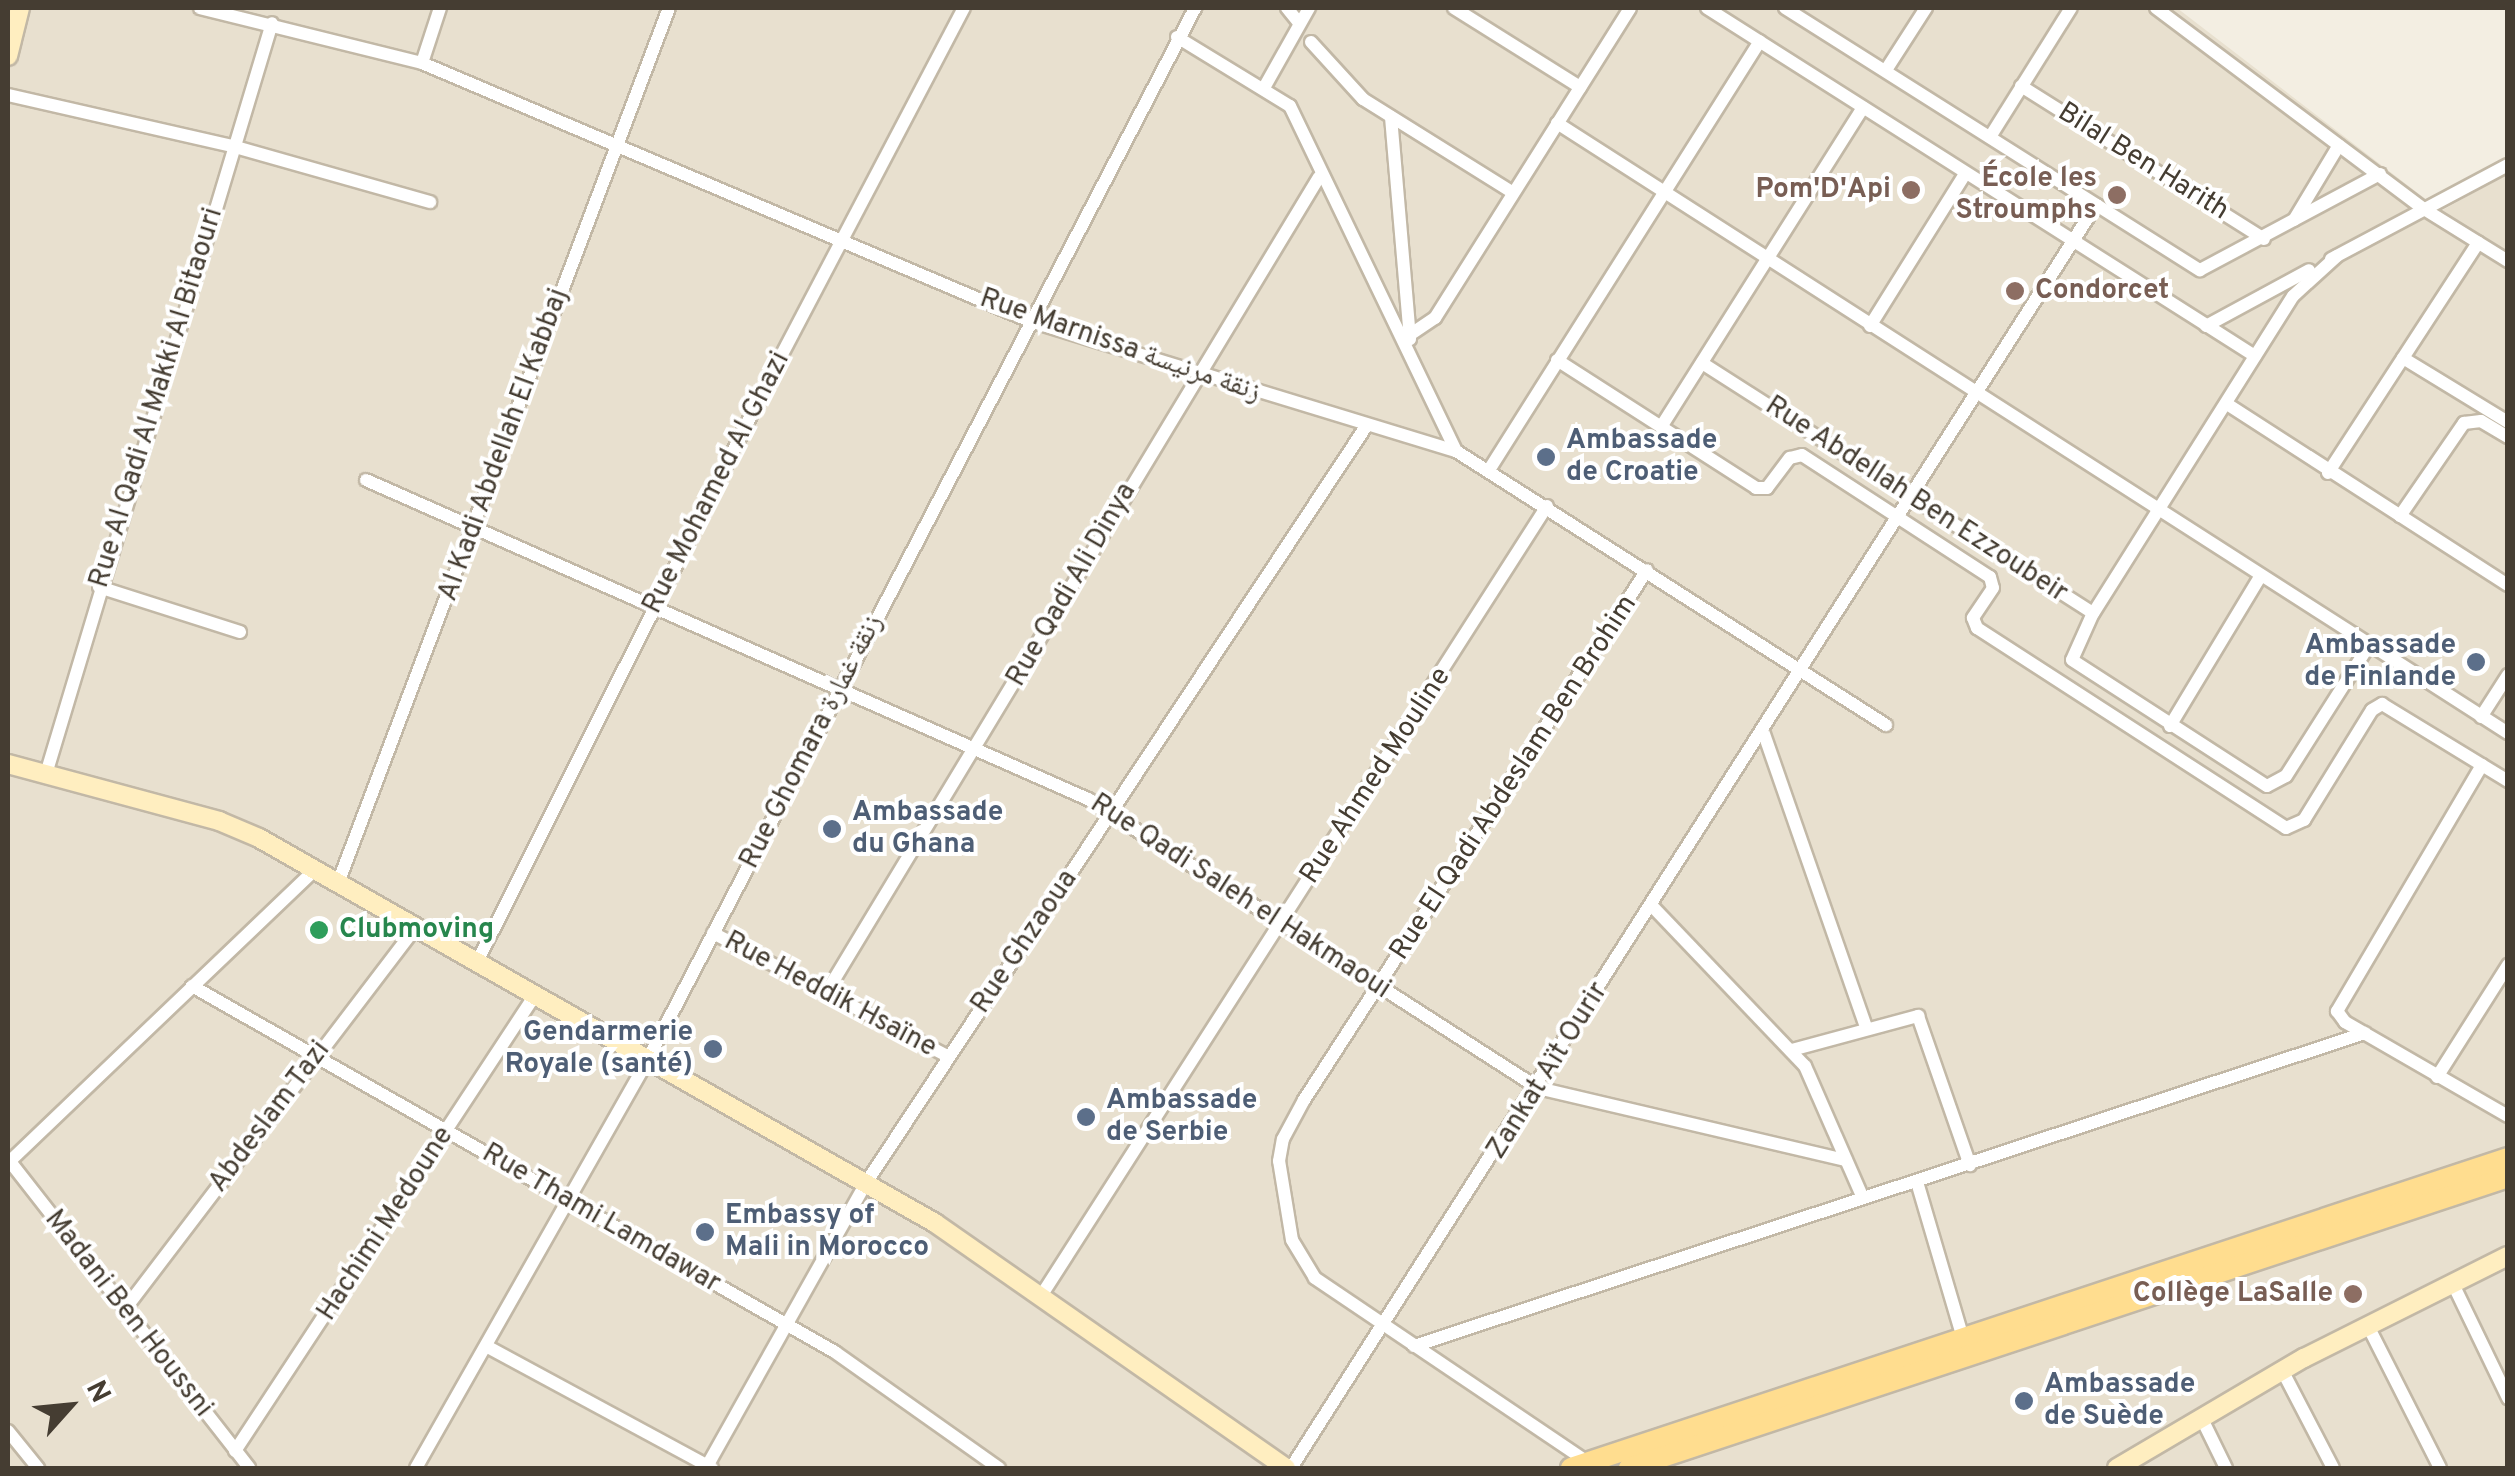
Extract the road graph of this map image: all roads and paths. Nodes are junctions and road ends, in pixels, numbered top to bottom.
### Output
1 (20, 8) edge
2 (200, 8) edge
3 (440, 8) edge
4 (669, 8) edge
5 (964, 8) edge
6 (1195, 8) edge
7 (1287, 8) edge
8 (1310, 8) edge
9 (1454, 8) edge
10 (1630, 8) edge
11 (1707, 8) edge
12 (1785, 8) edge
13 (1926, 8) edge
14 (2071, 8) edge
15 (2156, 8) edge
16 (272, 23) junction
17 (1299, 23) junction
18 (1176, 37) junction
19 (1760, 41) junction
20 (1311, 42) dead end
21 (8, 56) edge
22 (422, 63) junction
23 (1886, 70) junction
24 (1265, 86) junction
25 (2022, 86) junction
26 (1580, 87) junction
27 (8, 95) edge
28 (1863, 107) junction
29 (1390, 117) junction
30 (1557, 123) junction
31 (1990, 137) junction
32 (617, 141) junction
33 (2339, 145) junction
34 (232, 146) junction
35 (2508, 164) edge
36 (1965, 174) junction
37 (2380, 174) junction
38 (1319, 177) junction
39 (1512, 192) junction
40 (1662, 193) junction
41 (430, 202) dead end
42 (2096, 205) junction
43 (2424, 209) junction
44 (2292, 223) junction
45 (842, 238) junction
46 (2264, 239) junction
47 (2070, 241) junction
48 (2478, 243) junction
49 (2337, 256) junction
50 (1769, 260) junction
51 (2508, 261) edge
52 (1030, 321) junction
53 (1870, 326) junction
54 (2206, 326) junction
55 (1410, 334) junction
56 (1408, 351) junction
57 (2255, 356) junction
58 (2403, 358) junction
59 (1557, 360) junction
60 (1702, 363) junction
61 (1197, 373) junction
62 (1975, 392) junction
63 (2226, 404) junction
64 (2508, 422) edge
65 (1661, 427) junction
66 (1365, 428) junction
67 (2508, 438) edge
68 (1456, 451) junction
69 (1489, 470) junction
70 (2328, 473) junction
71 (366, 480) dead end
72 (1909, 495) junction
73 (1546, 506) junction
74 (2159, 511) junction
75 (2400, 516) junction
76 (1896, 517) junction
77 (474, 527) junction
78 (1647, 570) junction
79 (2261, 575) junction
80 (2508, 585) edge
81 (99, 586) junction
82 (655, 605) junction
83 (2093, 614) junction
84 (240, 632) dead end
85 (2369, 645) junction
86 (1804, 672) junction
87 (2508, 676) edge
88 (842, 685) junction
89 (2482, 716) junction
90 (1886, 724) dead end
91 (2170, 726) junction
92 (2508, 733) edge
93 (1764, 734) junction
94 (974, 748) junction
95 (8, 764) edge
96 (2482, 765) junction
97 (46, 774) junction
98 (2508, 781) edge
99 (1113, 812) junction
100 (315, 870) junction
101 (338, 883) junction
102 (1652, 906) junction
103 (1282, 922) junction
104 (416, 927) junction
105 (713, 933) junction
106 (477, 962) junction
107 (2508, 965) edge
108 (192, 986) junction
109 (1380, 987) junction
110 (826, 993) junction
111 (535, 995) junction
112 (1866, 1026) junction
113 (2365, 1032) junction
114 (1792, 1050) junction
115 (316, 1056) junction
116 (947, 1056) junction
117 (648, 1059) junction
118 (2437, 1076) junction
119 (1538, 1088) junction
120 (2508, 1116) edge
121 (448, 1130) junction
122 (2508, 1158) edge
123 (1846, 1160) junction
124 (8, 1161) edge
125 (1970, 1165) junction
126 (2508, 1177) edge
127 (1917, 1182) junction
128 (866, 1183) junction
129 (1863, 1198) junction
130 (568, 1200) junction
131 (2508, 1259) edge
132 (2454, 1287) junction
133 (1041, 1296) junction
134 (124, 1309) junction
135 (785, 1326) junction
136 (1384, 1326) junction
137 (2370, 1329) junction
138 (1963, 1338) junction
139 (486, 1346) junction
140 (1414, 1346) junction
141 (2283, 1374) junction
142 (2508, 1398) edge
143 (2203, 1421) junction
144 (8, 1431) edge
145 (235, 1451) junction
146 (1580, 1466) edge
147 (38, 1468) edge
148 (249, 1468) edge
149 (416, 1468) edge
150 (708, 1468) edge
151 (999, 1468) edge
152 (1288, 1468) edge
153 (1629, 1468) edge
154 (2123, 1468) edge
155 (2226, 1468) edge
156 (2333, 1468) edge
157 (2440, 1468) edge

1 - 21 main road
2 - 16 street, Rue Marnissa زنقة مرنيسة
3 - 22 street
4 - 32 street, Al Kadi Abdellah El Kabbaj
5 - 45 street, Rue Mohamed Al Ghazi
6 - 18 street, Rue Ghomara زنقة غمارة
7 - 17 street
8 - 17 street
9 - 26 street
10 - 26 street
11 - 19 street
12 - 23 street
13 - 23 street
14 - 25 street
15 - 33 street
16 - 22 street, Rue Marnissa زنقة مرنيسة
16 - 34 street, Rue Al Qadi Al Makki Al Bitaouri
17 - 24 street
18 - 24 street
18 - 52 street, Rue Ghomara زنقة غمارة
19 - 28 street
19 - 40 street
20 - 29 street
22 - 32 street, Rue Marnissa زنقة مرنيسة
23 - 31 street
24 - 38 street
25 - 31 street
25 - 46 street, Bilal Ben Harith
26 - 30 street
27 - 34 street
28 - 36 street
28 - 50 street
29 - 39 street
29 - 55 street
30 - 39 street
30 - 40 street
31 - 42 street
32 - 45 street, Rue Marnissa زنقة مرنيسة
32 - 77 street, Al Kadi Abdellah El Kabbaj
33 - 37 street
33 - 44 street
34 - 41 street
34 - 81 street, Rue Al Qadi Al Makki Al Bitaouri
35 - 43 street
36 - 47 street
36 - 53 street
37 - 43 street
37 - 44 street
38 - 56 street
38 - 61 street, Rue Qadi Ali Dinya
39 - 55 street
40 - 50 street
40 - 59 street
42 - 46 street
42 - 47 street, Zankat Aït Ourir
43 - 48 street
43 - 49 street
44 - 46 street
45 - 52 street, Rue Marnissa زنقة مرنيسة
45 - 82 street, Rue Mohamed Al Ghazi
47 - 54 street
47 - 62 street, Zankat Aït Ourir
48 - 51 street
48 - 58 street
49 - 54 street
49 - 57 street
50 - 53 street
50 - 60 street
52 - 61 street, Rue Marnissa زنقة مرنيسة
52 - 88 street, Rue Ghomara زنقة غمارة
53 - 62 street
54 - 57 street
55 - 56 street
56 - 68 street
57 - 63 street
58 - 64 street
58 - 70 street
59 - 65 street, Rue Abdellah Ben Ezzoubeir
59 - 69 street
60 - 65 street
60 - 72 street, Rue Abdellah Ben Ezzoubeir
61 - 66 street, Rue Marnissa زنقة مرنيسة
61 - 94 street, Rue Qadi Ali Dinya
62 - 72 street, Zankat Aït Ourir
62 - 74 street
63 - 70 street
63 - 74 street
65 - 76 street, Rue Abdellah Ben Ezzoubeir
66 - 68 street, Rue Marnissa زنقة مرنيسة
66 - 99 street, Rue Ghzaoua
67 - 75 street
68 - 69 street, Rue Marnissa زنقة مرنيسة
69 - 73 street, Rue Marnissa زنقة مرنيسة
70 - 75 street
71 - 77 street, Rue Qadi Saleh el Hakmaoui
72 - 76 street, Zankat Aït Ourir
72 - 83 street, Rue Abdellah Ben Ezzoubeir
73 - 78 street, Rue Marnissa زنقة مرنيسة
73 - 103 street, Rue Ahmed Mouline
74 - 79 street
74 - 83 street
75 - 80 street
76 - 86 street, Zankat Aït Ourir
76 - 96 street, Rue Abdellah Ben Ezzoubeir
77 - 82 street, Rue Qadi Saleh el Hakmaoui
77 - 101 street, Al Kadi Abdellah El Kabbaj
78 - 86 street, Rue Marnissa زنقة مرنيسة
78 - 109 street, Rue El Qadi Abdeslam Ben Brohim
79 - 85 street
79 - 91 street
81 - 84 street
81 - 97 street, Rue Al Qadi Al Makki Al Bitaouri
82 - 88 street, Rue Qadi Saleh el Hakmaoui
82 - 106 street, Rue Mohamed Al Ghazi
83 - 91 street, Rue Abdellah Ben Ezzoubeir
85 - 89 street
85 - 91 street, Rue Abdellah Ben Ezzoubeir
86 - 90 street, Rue Marnissa زنقة مرنيسة
86 - 93 street, Zankat Aït Ourir
87 - 89 street
88 - 94 street, Rue Qadi Saleh el Hakmaoui
88 - 105 street, Rue Ghomara زنقة غمارة
89 - 92 street
93 - 102 street, Zankat Aït Ourir
93 - 112 street
94 - 99 street, Rue Qadi Saleh el Hakmaoui
94 - 110 street, Rue Qadi Ali Dinya
95 - 97 main road
96 - 98 street
96 - 113 street
97 - 100 main road
99 - 103 street, Rue Qadi Saleh el Hakmaoui
99 - 116 street, Rue Ghzaoua
100 - 101 main road
100 - 108 street
101 - 104 main road
102 - 114 street
102 - 119 street, Zankat Aït Ourir
103 - 109 street, Rue Qadi Saleh el Hakmaoui
103 - 133 street, Rue Ahmed Mouline
104 - 106 main road
104 - 115 street, Abdeslam Tazi
105 - 110 street, Rue Heddik Hsaïne
105 - 117 street, Rue Ghomara زنقة غمارة
106 - 111 main road
107 - 118 street
108 - 115 street, Rue Thami Lamdawar
108 - 124 street
109 - 119 street, Rue Qadi Saleh el Hakmaoui
109 - 136 street, Rue El Qadi Abdeslam Ben Brohim
110 - 116 street, Rue Heddik Hsaïne
111 - 117 main road
111 - 121 street, Hachimi Medoune
112 - 114 street
112 - 125 street
113 - 118 street
113 - 125 street
114 - 123 street
115 - 121 street, Rue Thami Lamdawar
115 - 134 street, Abdeslam Tazi
116 - 128 street, Rue Ghzaoua
117 - 128 main road
117 - 130 street, Rue Ghomara زنقة غمارة
118 - 120 street
119 - 123 street, Rue Qadi Saleh el Hakmaoui
119 - 136 street, Zankat Aït Ourir
121 - 130 street, Rue Thami Lamdawar
121 - 145 street, Hachimi Medoune
122 - 138 main road
123 - 129 street
124 - 134 street, Madani Ben Houssni
125 - 127 street
126 - 153 main road
127 - 129 street
127 - 138 street
128 - 133 main road
128 - 135 street, Rue Ghzaoua
129 - 140 street
130 - 135 street, Rue Thami Lamdawar
130 - 139 street, Rue Ghomara زنقة غمارة
131 - 132 main road
132 - 137 main road
132 - 142 street
133 - 152 main road
134 - 145 street, Madani Ben Houssni
135 - 150 street, Rue Ghzaoua
135 - 151 street, Rue Thami Lamdawar
136 - 140 street, Rue El Qadi Abdeslam Ben Brohim
136 - 152 street, Zankat Aït Ourir
137 - 141 main road
137 - 157 street
138 - 146 main road
139 - 149 street, Rue Ghomara زنقة غمارة
139 - 150 street
140 - 146 street, Rue El Qadi Abdeslam Ben Brohim
141 - 143 main road
141 - 156 street
143 - 154 main road
143 - 155 street
144 - 147 street
145 - 148 street, Madani Ben Houssni

